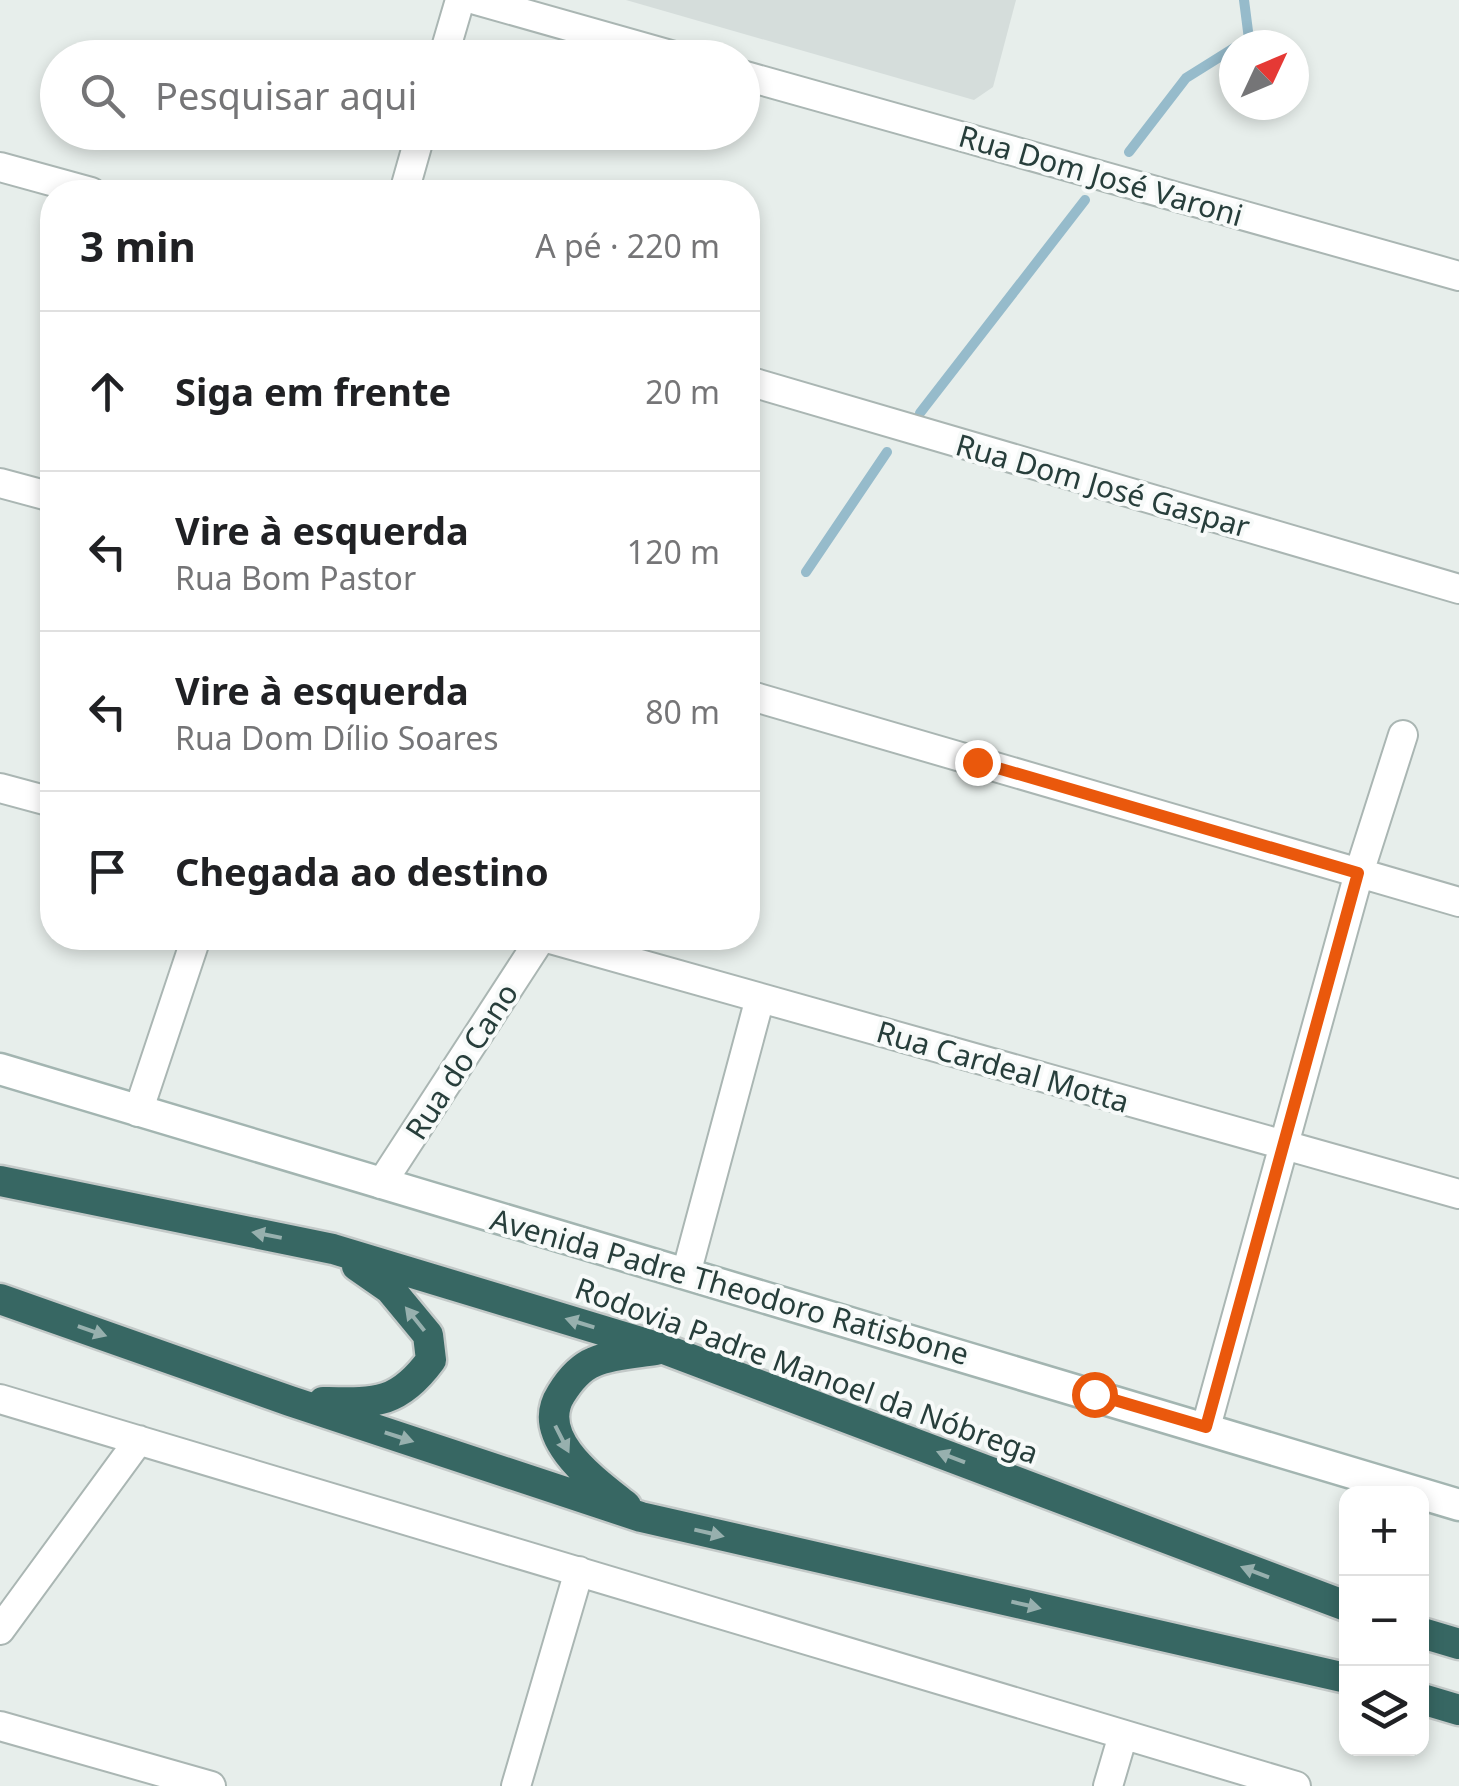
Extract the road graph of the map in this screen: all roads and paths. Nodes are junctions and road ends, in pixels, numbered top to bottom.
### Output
1 (460, 0) edge
2 (476, 0) edge
3 (449, 40) edge
4 (617, 40) edge
5 (760, 80) edge
6 (416, 150) edge
7 (0, 167) edge
8 (47, 180) edge
9 (407, 180) edge
10 (1459, 276) edge
11 (760, 385) edge
12 (0, 483) edge
13 (40, 494) edge
14 (1459, 589) edge
15 (760, 699) edge
16 (1403, 736) dead end
17 (0, 788) edge
18 (40, 799) edge
19 (1358, 873) junction
20 (1459, 902) edge
21 (192, 950) edge
22 (536, 950) edge
23 (587, 950) edge
24 (760, 998) junction
25 (0, 1069) edge
26 (138, 1112) junction
27 (1285, 1146) junction
28 (0, 1181) edge
29 (382, 1184) junction
30 (1459, 1194) edge
31 (333, 1249) junction
32 (686, 1274) junction
33 (0, 1298) edge
34 (664, 1349) junction
35 (0, 1399) edge
36 (290, 1401) junction
37 (1206, 1427) junction
38 (139, 1440) junction
39 (1459, 1504) edge
40 (640, 1517) junction
41 (579, 1571) junction
42 (1339, 1603) edge
43 (0, 1630) edge
44 (1429, 1634) edge
45 (1459, 1644) edge
46 (1339, 1676) edge
47 (1429, 1701) edge
48 (1459, 1710) edge
49 (0, 1726) edge
50 (1124, 1734) junction
51 (211, 1786) edge
52 (516, 1786) edge
53 (1108, 1786) edge
54 (1296, 1786) edge

1 - 3 street
2 - 4 street
5 - 10 street, Rua Dom José Varoni
6 - 9 street
7 - 8 street
11 - 14 street, Rua Dom José Gaspar
12 - 13 street
15 - 19 street
16 - 19 street
17 - 18 street
19 - 20 street
19 - 27 street
21 - 26 street
22 - 29 street, Rua do Cano
23 - 24 street, Rua Cardeal Motta
24 - 27 street, Rua Cardeal Motta
24 - 32 street
25 - 26 street, Avenida Padre Theodoro Ratisbone
26 - 29 street, Avenida Padre Theodoro Ratisbone
27 - 30 street, Rua Cardeal Motta
27 - 37 street
31 -> 28 highway, Rodovia Padre Manoel da Nóbrega
29 - 32 street, Avenida Padre Theodoro Ratisbone
34 -> 31 highway, Rodovia Padre Manoel da Nóbrega
36 -> 31 highway
32 - 37 street, Avenida Padre Theodoro Ratisbone
33 -> 36 highway
34 -> 40 highway
42 -> 34 highway, Rodovia Padre Manoel da Nóbrega
35 - 38 street
36 -> 40 highway
37 - 39 street, Avenida Padre Theodoro Ratisbone
38 - 41 street
38 - 43 street
40 -> 46 highway
41 - 50 street
41 - 52 street
44 - 45 highway
47 - 48 highway
49 - 51 street
50 - 53 street
50 - 54 street

